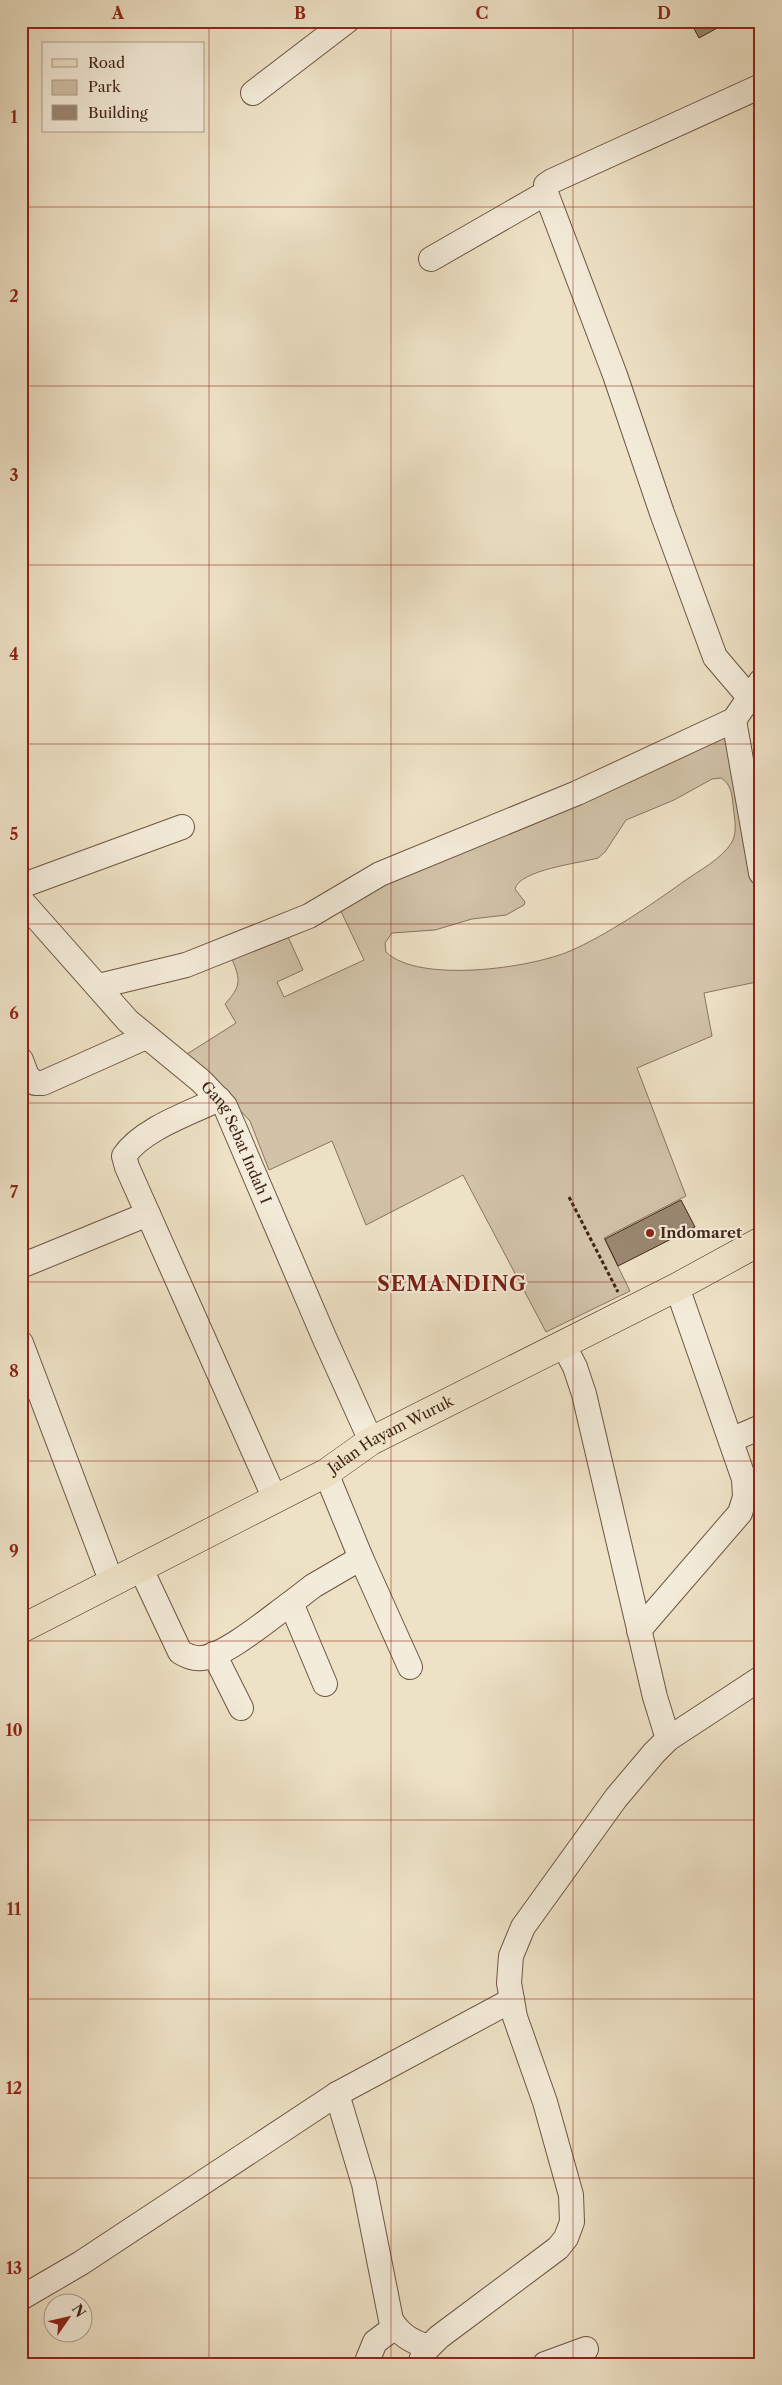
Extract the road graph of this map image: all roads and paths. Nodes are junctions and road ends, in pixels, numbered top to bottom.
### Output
1 (347, 21) edge
2 (761, 86) edge
3 (253, 93) dead end
4 (546, 193) junction
5 (431, 258) dead end
6 (755, 689) edge
7 (734, 720) junction
8 (182, 827) dead end
9 (761, 873) edge
10 (21, 886) edge
11 (21, 900) edge
12 (99, 986) junction
13 (146, 1037) junction
14 (21, 1060) edge
15 (219, 1099) junction
16 (569, 1197) dead end
17 (148, 1214) junction
18 (761, 1241) edge
19 (21, 1266) edge
20 (677, 1287) junction
21 (628, 1310) junction
22 (21, 1343) edge
23 (563, 1344) junction
24 (761, 1427) edge
25 (731, 1440) junction
26 (371, 1441) junction
27 (326, 1473) junction
28 (275, 1499) junction
29 (361, 1558) junction
30 (141, 1569) junction
31 (112, 1583) junction
32 (291, 1603) junction
33 (21, 1628) edge
34 (639, 1630) junction
35 (214, 1654) junction
36 (410, 1667) dead end
37 (761, 1678) edge
38 (325, 1684) dead end
39 (241, 1708) dead end
40 (668, 1739) junction
41 (512, 2000) junction
42 (337, 2094) junction
43 (21, 2298) edge
44 (395, 2327) junction
45 (586, 2349) dead end
46 (424, 2355) edge
47 (366, 2364) edge
48 (545, 2364) edge

1 - 3 street
2 - 4 street
4 - 5 street
4 - 6 street
6 - 7 street
7 - 9 street
7 - 12 street
8 - 10 street
11 - 12 street, Gang Sebat Indah I
12 - 13 street, Gang Sebat Indah I
13 - 14 street
13 - 15 street, Gang Sebat Indah I
15 - 17 street
15 - 26 street, Gang Sebat Indah I
16 - 21 path
17 - 19 street
17 - 28 street
18 - 20 main road, Jalan Hayam Wuruk
20 - 21 main road, Jalan Hayam Wuruk
20 - 25 street
21 - 23 main road, Jalan Hayam Wuruk
22 - 31 street
23 - 26 main road, Jalan Hayam Wuruk
23 - 34 street
24 - 25 street
25 - 34 street
26 - 27 main road, Jalan Hayam Wuruk
27 - 28 main road, Jalan Hayam Wuruk
27 - 29 street
28 - 30 main road, Jalan Hayam Wuruk
29 - 32 street
29 - 36 street
30 - 31 main road, Jalan Hayam Wuruk
30 - 35 street
31 - 33 main road, Jalan Hayam Wuruk
32 - 35 street
32 - 38 street
34 - 40 street
35 - 39 street
37 - 40 street
40 - 41 street
41 - 42 street
41 - 46 street
42 - 43 street
42 - 44 street
44 - 46 street
44 - 47 street
45 - 48 street

